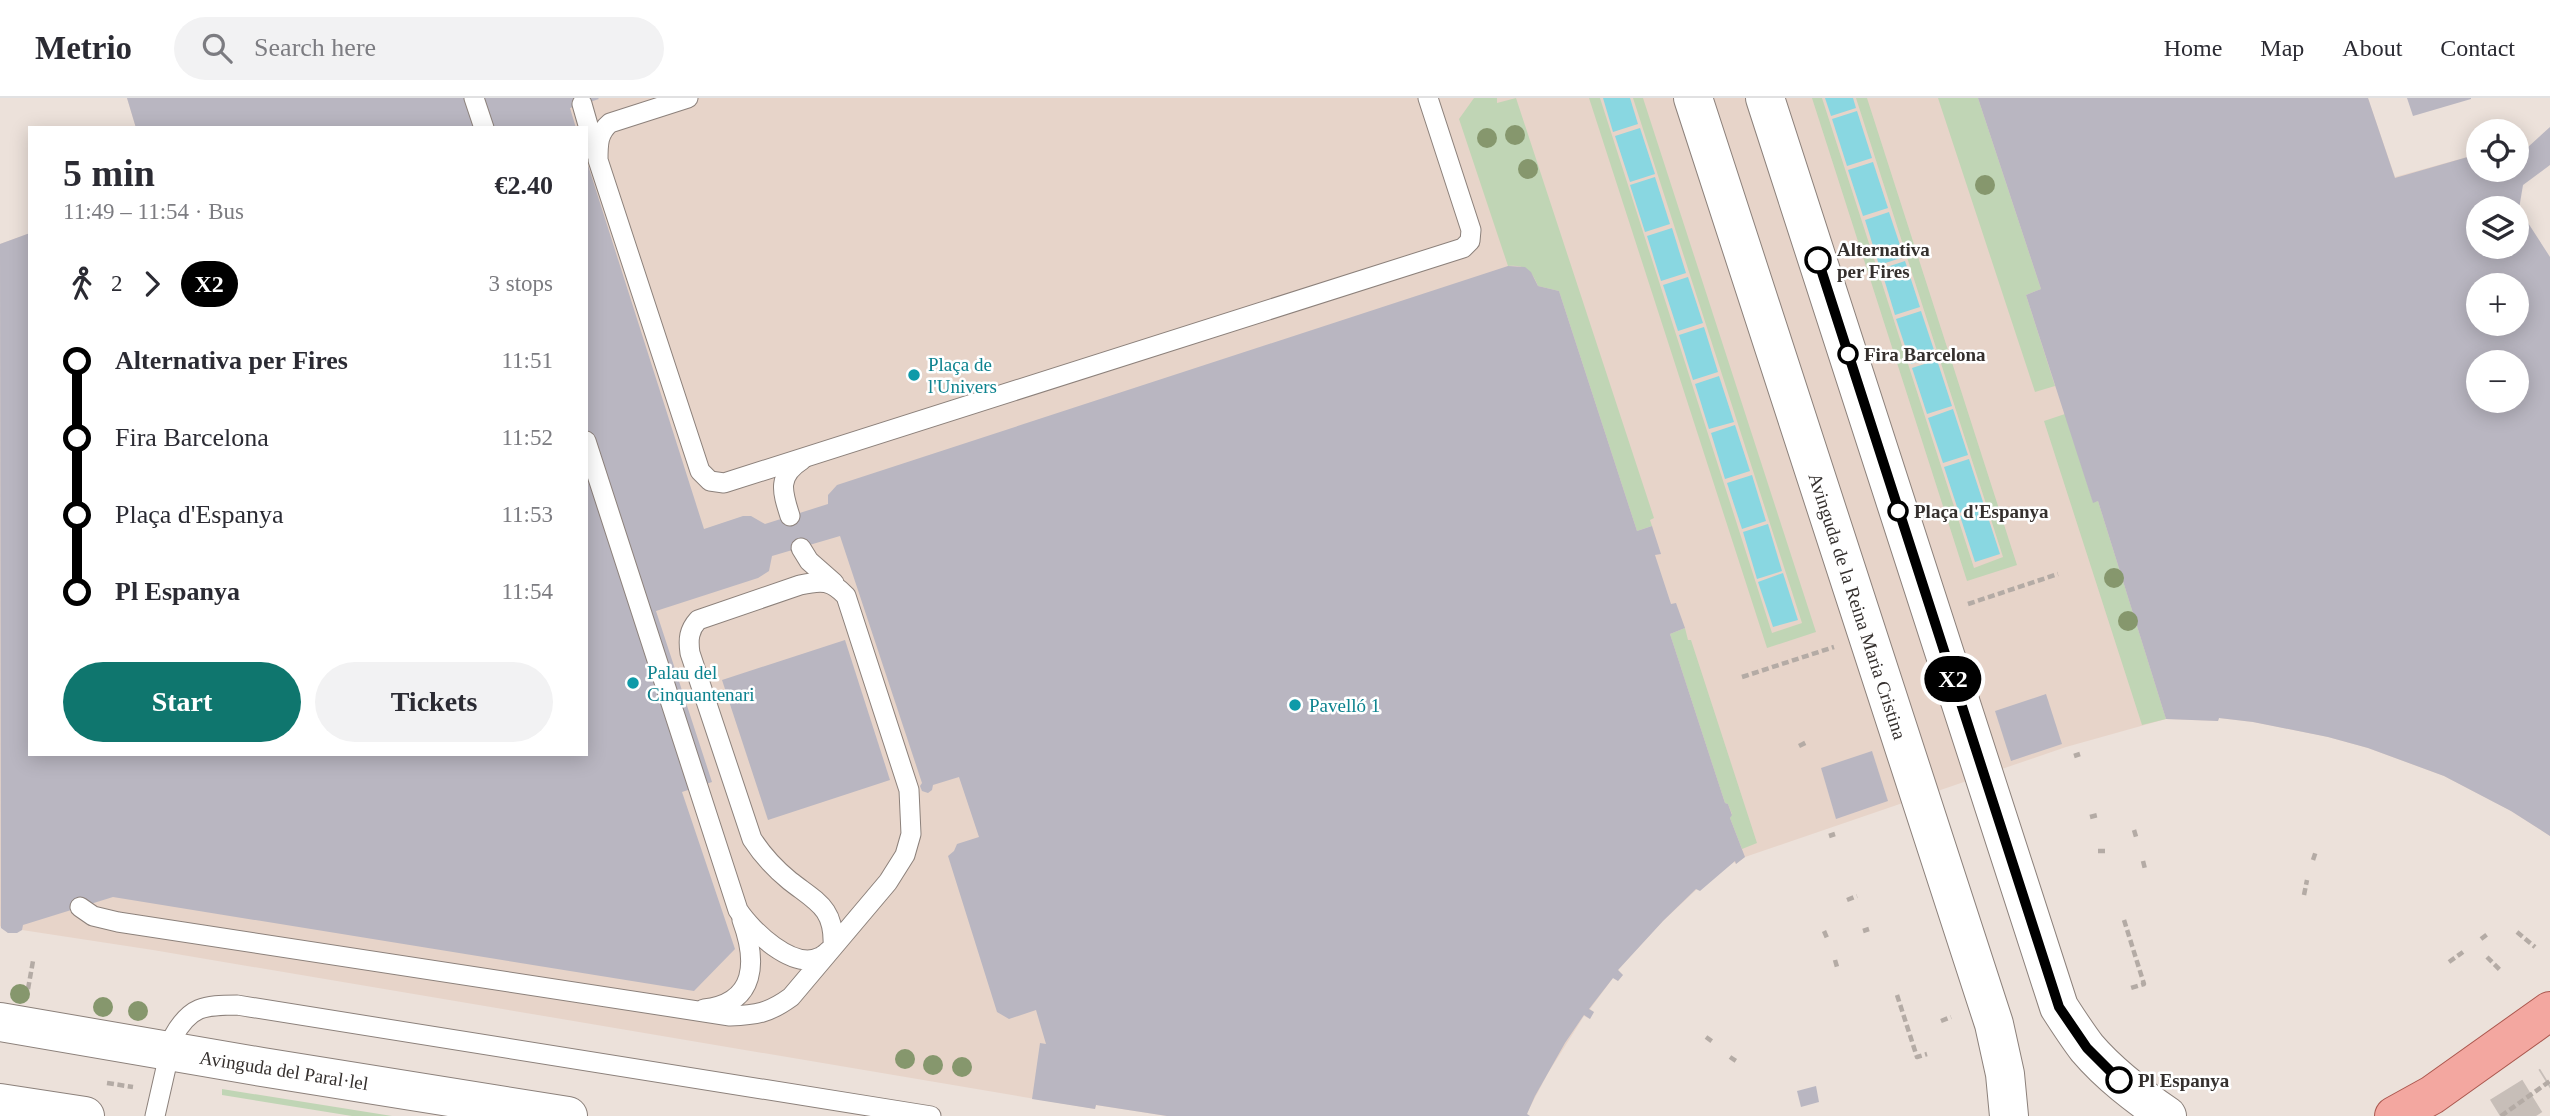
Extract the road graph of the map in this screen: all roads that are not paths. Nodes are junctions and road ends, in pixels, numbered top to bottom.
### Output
1 (474, 98) edge
2 (688, 98) edge
3 (1693, 98) edge
4 (1765, 98) edge
5 (1432, 104) edge
6 (630, 117) junction
7 (483, 126) edge
8 (598, 160) junction
9 (588, 447) edge
10 (809, 456) junction
11 (747, 475) junction
12 (835, 584) junction
13 (788, 589) junction
14 (80, 907) dead end
15 (738, 909) junction
16 (833, 947) junction
17 (690, 1010) junction
18 (2550, 1011) edge
19 (0, 1022) edge
20 (170, 1052) junction
21 (0, 1103) edge
22 (85, 1116) edge
23 (155, 1116) edge
24 (569, 1116) edge
25 (931, 1116) edge
26 (2009, 1116) edge
27 (2167, 1116) edge
28 (2394, 1116) edge

1 - 7 lane
2 - 6 lane
3 - 26 street, Avinguda de la Reina Maria Cristina
4 - 27 street
5 - 10 lane
6 - 8 lane
6 - 8 lane
8 - 11 lane
9 - 15 lane
10 - 11 lane
10 - 11 lane
12 - 13 lane
12 - 13 lane
12 - 16 lane
13 - 16 lane
14 - 17 lane
15 - 16 lane
15 - 17 lane
16 - 17 lane
18 - 28 main road
19 - 20 street, Avinguda del Paral·lel
20 - 23 lane
20 - 24 street, Avinguda del Paral·lel
20 - 25 lane
21 - 22 street

